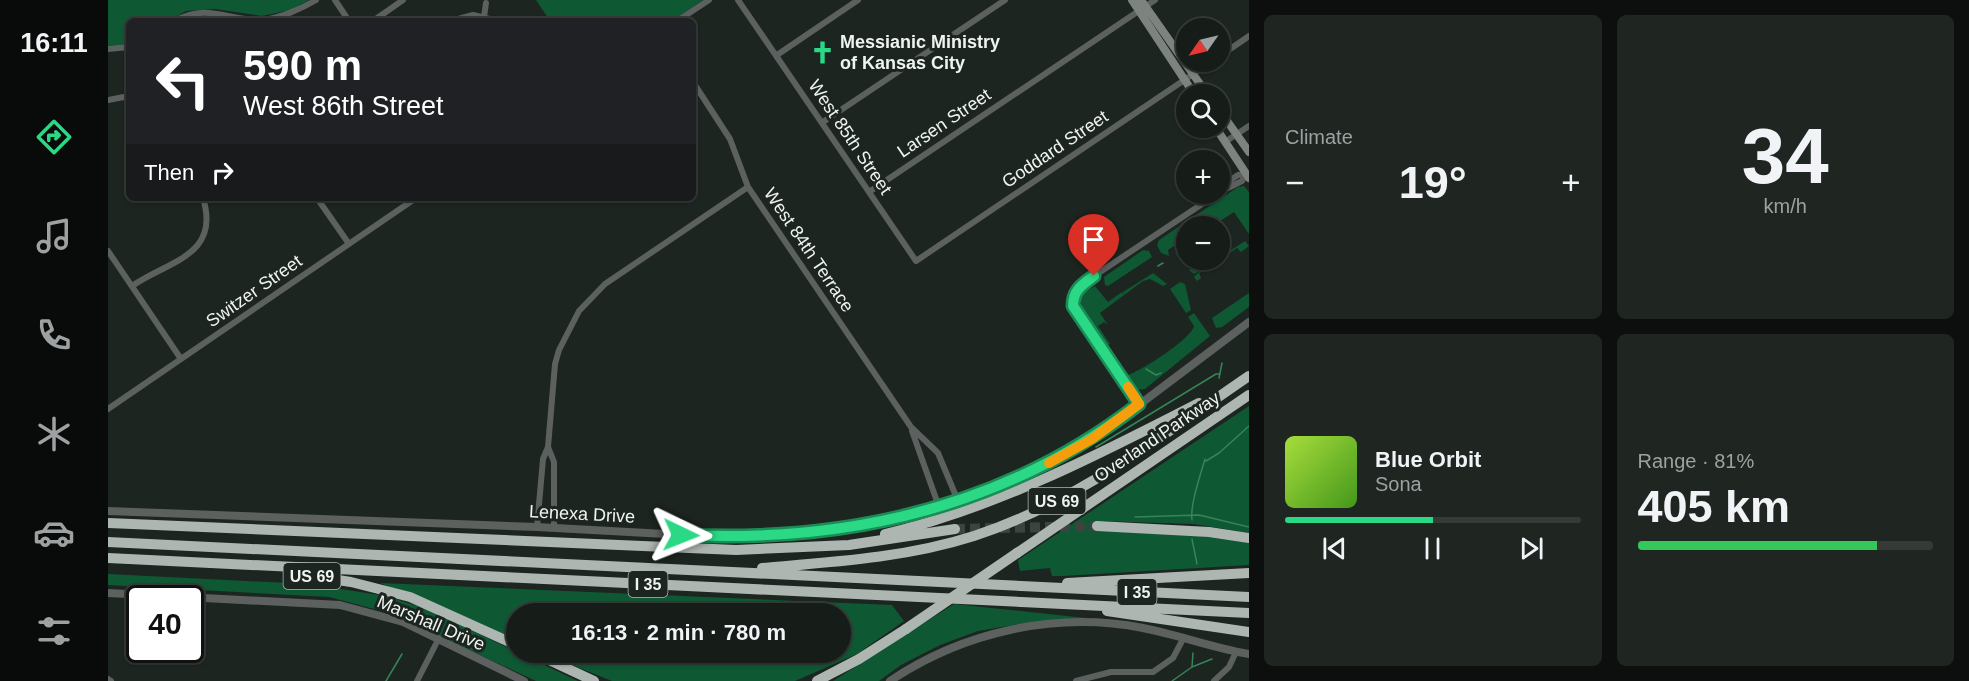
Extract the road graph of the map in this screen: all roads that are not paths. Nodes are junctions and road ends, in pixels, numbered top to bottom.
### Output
1 (316, 0) edge
2 (335, 0) edge
3 (709, 0) edge
4 (738, 0) edge
5 (858, 0) edge
6 (1005, 0) edge
7 (1132, 0) edge
8 (1155, 0) edge
9 (400, 1) edge
10 (486, 3) dead end
11 (1142, 5) edge
12 (484, 17) junction
13 (180, 18) edge
14 (247, 18) edge
15 (272, 18) edge
16 (348, 18) edge
17 (377, 18) edge
18 (462, 18) edge
19 (488, 18) edge
20 (682, 18) edge
21 (1249, 36) edge
22 (126, 47) edge
23 (108, 49) edge
24 (1230, 49) edge
25 (777, 55) junction
26 (1196, 72) edge
27 (1188, 77) junction
28 (1190, 84) edge
29 (1196, 84) edge
30 (696, 87) edge
31 (126, 97) edge
32 (108, 100) edge
33 (823, 122) junction
34 (1230, 125) edge
35 (1249, 126) edge
36 (1237, 134) junction
37 (1222, 138) edge
38 (1225, 142) junction
39 (1249, 152) edge
40 (1248, 175) edge
41 (748, 187) junction
42 (1230, 189) edge
43 (869, 192) junction
44 (203, 201) edge
45 (319, 201) edge
46 (409, 201) edge
47 (1201, 204) edge
48 (349, 244) junction
49 (108, 251) edge
50 (916, 261) joint
51 (132, 286) junction
52 (1249, 322) edge
53 (181, 359) junction
54 (1245, 379) edge
55 (1249, 395) edge
56 (1139, 404) junction
57 (108, 409) edge
58 (911, 428) junction
59 (548, 447) junction
60 (958, 501) junction
61 (939, 507) junction
62 (108, 511) edge
63 (108, 523) edge
64 (1097, 526) tunnel mouth
65 (537, 527) junction
66 (554, 528) junction
67 (955, 529) tunnel mouth
68 (1249, 538) edge
69 (108, 542) edge
70 (785, 549) junction
71 (108, 558) edge
72 (238, 564) junction
73 (723, 572) junction
74 (1249, 573) edge
75 (1026, 586) junction
76 (108, 593) edge
77 (1249, 597) edge
78 (1058, 603) junction
79 (1249, 613) edge
80 (1249, 632) edge
81 (1182, 639) junction
82 (438, 640) junction
83 (506, 640) edge
84 (1236, 652) junction
85 (1249, 654) edge
86 (555, 663) edge
87 (417, 681) edge
88 (524, 681) edge
89 (594, 681) edge
90 (817, 681) edge
91 (890, 681) edge
92 (1076, 681) edge
93 (1214, 681) edge

1 - 15 street
2 - 16 street
3 - 20 street
4 - 25 street, West 85th Street
5 - 25 street
6 - 33 street
7 - 11 main road
8 - 11 street, Larsen Street
9 - 17 street
10 - 12 street
11 - 27 main road
11 - 27 main road
11 - 43 street, Larsen Street
12 - 18 street
12 - 19 street
13 - 14 street
21 - 24 street
22 - 23 street
25 - 33 street, West 85th Street
26 - 27 street, Goddard Street
27 - 28 main road
27 - 29 main road
27 - 50 street, Goddard Street
30 - 41 street, West 84th Terrace
31 - 32 street
33 - 43 street, West 85th Street
34 - 36 main road
35 - 36 street
36 - 38 street
36 - 39 main road
37 - 38 main road
38 - 40 main road
40 - 42 street
41 - 58 street, West 84th Terrace
41 - 59 street
43 - 50 street, West 85th Street
44 - 51 street
45 - 48 street
46 - 48 street, Switzer Street
47 - 56 street
48 - 53 street, Switzer Street
49 - 51 street
51 - 53 street
52 - 56 street, Lenexa Drive
53 - 57 street, Switzer Street
54 - 70 highway
54 - 73 highway, US 69
55 - 90 highway, Overland Parkway / US 69, bridge
56 - 60 street, Lenexa Drive
58 - 60 street, West 84th Terrace
58 - 61 street, West 84th Terrace
59 - 65 street
59 - 66 street
60 - 61 street, Lenexa Drive
61 - 66 street, Lenexa Drive
62 - 65 street, Lenexa Drive
63 - 70 highway
64 - 68 highway
65 - 66 street, Lenexa Drive
67 - 70 highway
69 - 73 highway, I 35
71 - 72 highway, I 35
72 - 78 highway, I 35
72 - 83 highway, US 69
73 - 75 highway, I 35
74 - 75 highway
75 - 77 highway, I 35
76 - 82 street, Marshall Drive
78 - 79 highway, I 35
78 - 80 highway
81 - 84 street
81 - 91 street
81 - 92 street
82 - 87 street
82 - 88 street, Marshall Drive
84 - 85 street
84 - 93 street
86 - 89 highway

